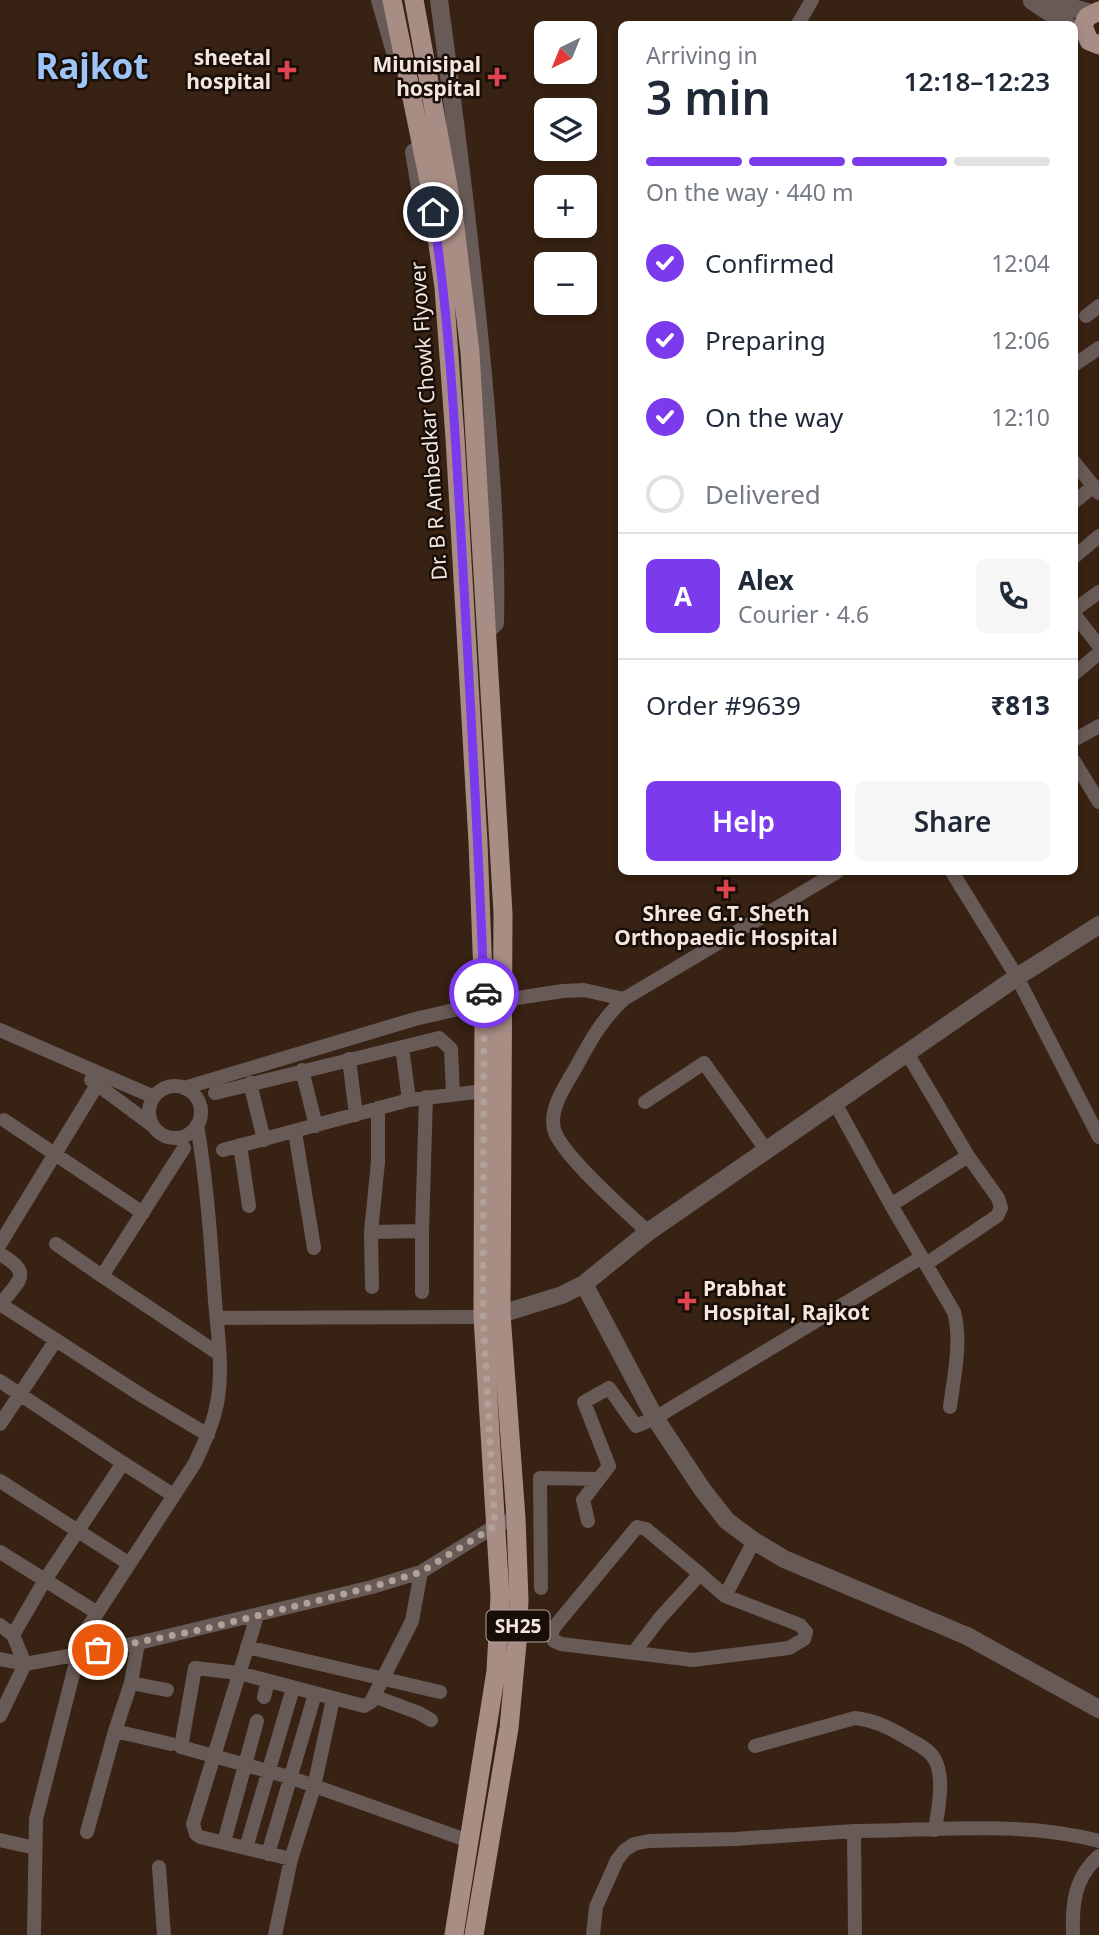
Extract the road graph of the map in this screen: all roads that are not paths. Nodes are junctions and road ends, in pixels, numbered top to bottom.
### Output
1 (380, 0) edge
2 (392, 0) edge
3 (414, 0) edge
4 (439, 0) edge
5 (812, 0) edge
6 (1031, 1) edge
7 (1087, 16) edge
8 (799, 21) edge
9 (1099, 45) edge
10 (1099, 306) edge
11 (1086, 316) dead end
12 (1099, 348) edge
13 (1078, 362) edge
14 (1078, 467) edge
15 (1096, 490) edge
16 (1078, 500) edge
17 (1099, 536) edge
18 (1078, 554) edge
19 (1099, 592) edge
20 (1078, 609) edge
21 (1078, 617) edge
22 (488, 628) junction
23 (467, 632) junction
24 (1099, 646) edge
25 (1099, 653) edge
26 (1078, 671) edge
27 (1099, 726) edge
28 (1078, 738) edge
29 (1078, 768) edge
30 (1099, 802) edge
31 (833, 875) edge
32 (954, 875) edge
33 (1099, 925) edge
34 (1017, 976) junction
35 (624, 999) junction
36 (493, 1002) junction
37 (0, 1030) edge
38 (402, 1047) junction
39 (907, 1054) junction
40 (65, 1059) junction
41 (349, 1059) junction
42 (302, 1070) junction
43 (250, 1083) junction
44 (97, 1085) junction
45 (184, 1088) junction
46 (484, 1091) junction
47 (215, 1093) dead end
48 (453, 1094) junction
49 (154, 1097) junction
50 (426, 1097) junction
51 (410, 1100) junction
52 (645, 1102) dead end
53 (835, 1103) junction
54 (378, 1108) junction
55 (356, 1115) junction
56 (1, 1122) edge
57 (197, 1125) junction
58 (316, 1126) junction
59 (155, 1128) junction
60 (295, 1132) junction
61 (1099, 1137) edge
62 (264, 1140) junction
63 (181, 1143) junction
64 (240, 1145) junction
65 (223, 1150) dead end
66 (767, 1152) junction
67 (54, 1154) junction
68 (968, 1156) junction
69 (205, 1173) junction
70 (891, 1205) junction
71 (249, 1206) dead end
72 (143, 1213) junction
73 (422, 1231) junction
74 (371, 1232) junction
75 (648, 1232) junction
76 (0, 1244) edge
77 (56, 1244) dead end
78 (314, 1248) dead end
79 (0, 1254) edge
80 (924, 1261) junction
81 (102, 1276) junction
82 (584, 1284) junction
83 (372, 1287) dead end
84 (422, 1292) dead end
85 (0, 1305) edge
86 (492, 1315) junction
87 (217, 1318) junction
88 (56, 1340) junction
89 (219, 1354) junction
90 (0, 1381) edge
91 (19, 1394) junction
92 (950, 1406) dead end
93 (655, 1418) junction
94 (0, 1424) edge
95 (208, 1435) junction
96 (123, 1463) junction
97 (600, 1479) junction
98 (0, 1481) edge
99 (173, 1495) junction
100 (516, 1518) junction
101 (588, 1521) dead end
102 (495, 1526) junction
103 (78, 1530) junction
104 (754, 1541) junction
105 (0, 1552) edge
106 (128, 1563) junction
107 (421, 1572) junction
108 (700, 1574) junction
109 (45, 1580) junction
110 (541, 1588) dead end
111 (725, 1596) junction
112 (96, 1612) junction
113 (257, 1616) junction
114 (0, 1625) edge
115 (13, 1635) junction
116 (138, 1643) junction
117 (247, 1647) junction
118 (635, 1652) junction
119 (78, 1653) junction
120 (0, 1659) edge
121 (25, 1664) junction
122 (239, 1674) junction
123 (384, 1678) junction
124 (268, 1681) junction
125 (131, 1683) junction
126 (293, 1688) junction
127 (167, 1689) dead end
128 (440, 1692) dead end
129 (315, 1694) junction
130 (264, 1697) dead end
131 (376, 1697) junction
132 (333, 1699) junction
133 (1099, 1709) edge
134 (0, 1716) edge
135 (431, 1720) dead end
136 (257, 1721) dead end
137 (116, 1731) junction
138 (171, 1744) dead end
139 (755, 1746) dead end
140 (212, 1756) junction
141 (244, 1765) junction
142 (267, 1772) junction
143 (289, 1777) junction
144 (314, 1787) junction
145 (935, 1830) junction
146 (854, 1831) junction
147 (87, 1832) dead end
148 (0, 1840) edge
149 (469, 1841) junction
150 (1099, 1841) edge
151 (223, 1842) junction
152 (246, 1847) junction
153 (35, 1848) junction
154 (268, 1854) junction
155 (1099, 1856) edge
156 (291, 1859) junction
157 (159, 1867) dead end
158 (34, 1935) edge
159 (157, 1935) edge
160 (164, 1935) edge
161 (275, 1935) edge
162 (454, 1935) edge
163 (474, 1935) edge
164 (593, 1935) edge
165 (855, 1935) edge
166 (1073, 1935) edge

1 - 23 street
2 - 23 main road, Dr. B R Ambedkar Chowk Flyover / SH25
3 - 22 main road, Dr. B R Ambedkar Chowk Flyover / SH25
4 - 22 street
5 - 8 street
6 - 7 street
6 - 7 street
7 - 9 main road
10 - 11 street
12 - 13 street
14 - 15 street
15 - 16 street
17 - 18 street
19 - 20 street
21 - 24 street
22 - 36 main road, SH25
23 - 36 main road, SH25
25 - 26 street
27 - 28 street
29 - 30 street
31 - 35 street
32 - 34 street
33 - 34 street
34 - 39 street
34 - 61 street
35 - 36 street
35 - 75 street
36 - 45 street
36 - 46 main road, SH25
36 - 86 main road, SH25
37 - 40 street
38 - 41 street
38 - 48 street
38 - 51 street
39 - 53 street
39 - 68 street
40 - 44 street
40 - 49 street
41 - 42 street
41 - 55 street
42 - 43 street
42 - 58 street
43 - 47 street
43 - 62 street
44 - 59 street
44 - 67 street
45 - 49 street
45 - 57 street
46 - 48 street
46 - 86 main road, SH25
48 - 50 street
49 - 59 street
50 - 51 street
50 - 73 street
51 - 54 street
52 - 66 street
53 - 66 street
53 - 70 street
54 - 55 street
54 - 74 street
55 - 58 street
56 - 67 street
57 - 63 street
57 - 69 street
58 - 60 street
59 - 63 street
60 - 62 street
60 - 78 street
62 - 64 street
63 - 69 street
63 - 72 street
64 - 65 street
64 - 71 street
66 - 75 street
67 - 72 street
67 - 76 street
68 - 70 street
68 - 80 street
69 - 87 street
70 - 80 street
72 - 81 street
73 - 74 street
73 - 84 street
74 - 83 street
75 - 82 street
77 - 81 street
79 - 85 street
80 - 92 street
80 - 93 street
81 - 89 street
82 - 86 street
82 - 93 street
85 - 88 street
86 - 87 street
86 - 100 main road, SH25
86 - 102 main road, SH25
87 - 89 street
88 - 91 street
88 - 95 street
89 - 95 street
90 - 91 street
91 - 94 street
91 - 96 street
93 - 97 street
93 - 104 street
95 - 99 street
96 - 99 street
96 - 103 street
97 - 101 street
97 - 110 street
98 - 103 street
99 - 106 street
100 - 102 street
100 - 163 main road, SH25
102 - 107 street
102 - 149 main road, SH25
103 - 106 street
103 - 109 street
104 - 111 street
104 - 133 street
105 - 109 street
106 - 112 street
107 - 113 street
107 - 123 street
108 - 111 street
108 - 118 street
108 - 118 street
109 - 112 street
109 - 115 street
111 - 118 street
112 - 119 street
113 - 116 street
113 - 117 street
114 - 115 street
115 - 121 street
116 - 119 street
116 - 125 street
117 - 122 street
117 - 123 street
119 - 121 street
119 - 153 street
120 - 121 street
121 - 134 street
122 - 124 street
122 - 140 street
122 - 140 street
123 - 128 street
123 - 131 street
124 - 126 street
124 - 130 street
125 - 127 street
125 - 137 street
126 - 129 street
126 - 142 street
129 - 132 street
129 - 143 street
131 - 132 street
131 - 135 street
132 - 144 street
136 - 141 street
137 - 138 street
137 - 147 street
139 - 145 street
140 - 141 street
140 - 151 street
141 - 142 street
141 - 151 street
142 - 143 street
142 - 152 street
143 - 144 street
143 - 154 street
144 - 149 street
144 - 156 street
145 - 146 street
145 - 150 street
146 - 164 street
146 - 165 street
148 - 153 street
149 - 162 main road, SH25
151 - 152 street
152 - 154 street
153 - 158 street
154 - 156 street
155 - 166 street
156 - 161 street
157 - 160 street
159 - 160 street

